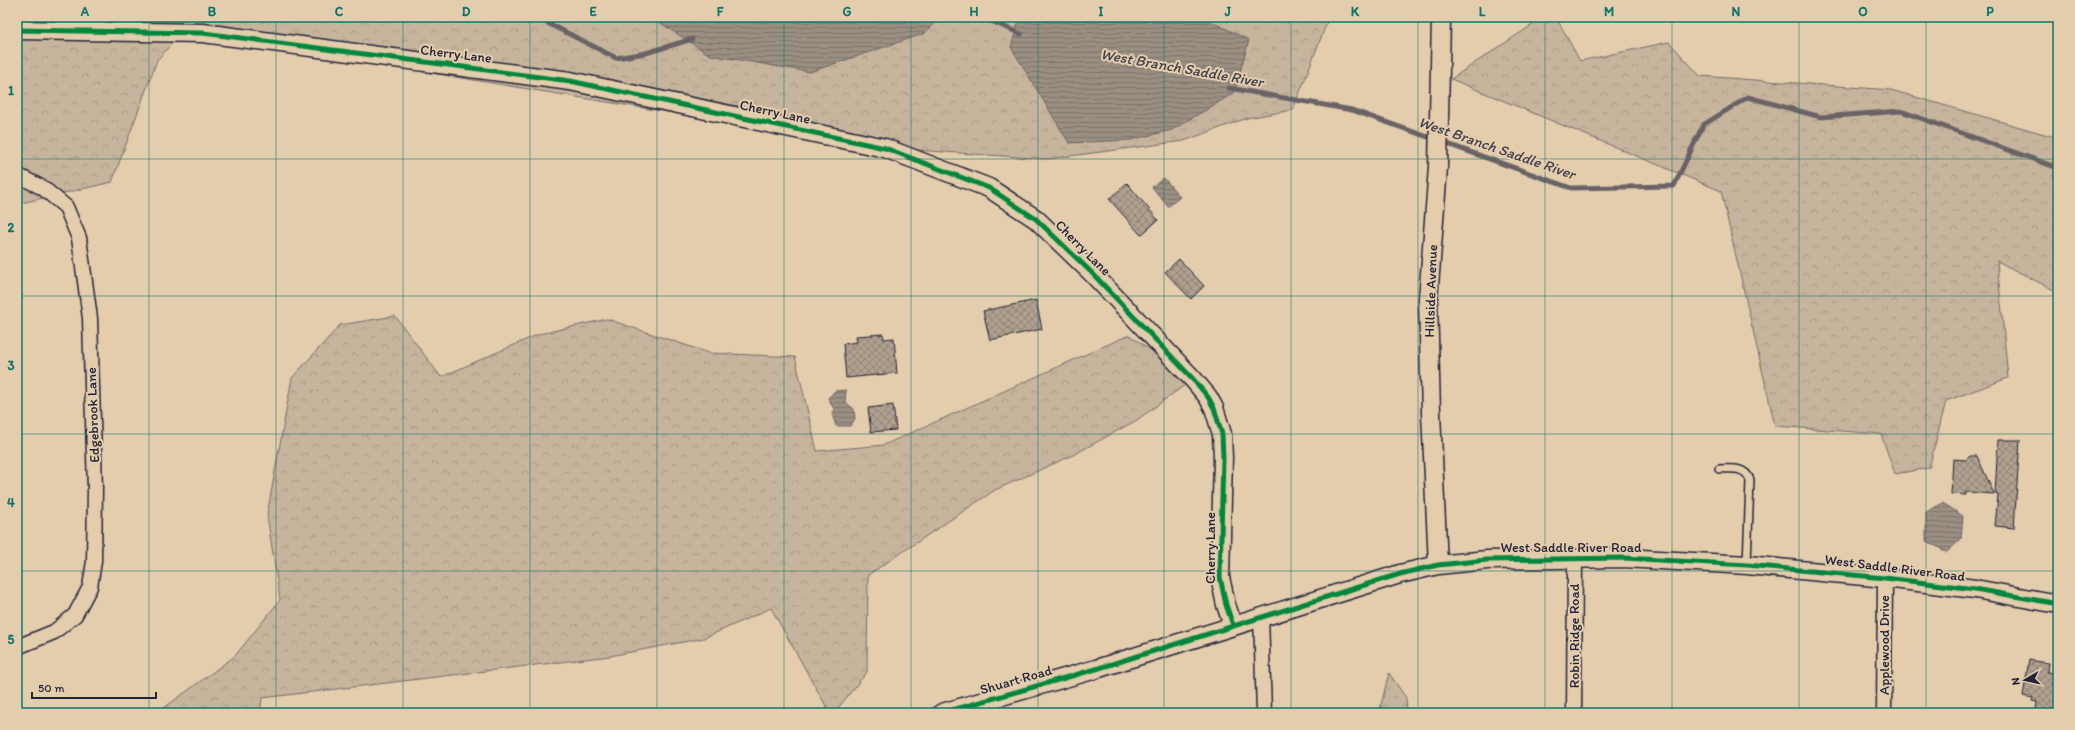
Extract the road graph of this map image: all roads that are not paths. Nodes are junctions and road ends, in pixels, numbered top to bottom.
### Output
1 (1441, 17) edge
2 (17, 30) edge
3 (17, 175) edge
4 (1719, 469) dead end
5 (1575, 558) junction
6 (1438, 565) junction
7 (1747, 565) junction
8 (1885, 578) junction
9 (2058, 604) edge
10 (1261, 616) junction
11 (1233, 625) junction
12 (17, 647) edge
13 (1096, 669) joint
14 (942, 713) edge
15 (1264, 713) edge
16 (1574, 713) edge
17 (1884, 713) edge

1 - 6 street, Hillside Avenue
2 - 11 street, Cherry Lane
3 - 12 street, Edgebrook Lane
4 - 7 lane
5 - 6 street, West Saddle River Road
5 - 7 street, West Saddle River Road
5 - 16 street, Robin Ridge Road
6 - 10 street, West Saddle River Road
7 - 8 street, West Saddle River Road
8 - 9 street, West Saddle River Road
8 - 17 street, Applewood Drive
10 - 11 street, West Saddle River Road
10 - 15 street
11 - 13 street, West Saddle River Road
13 - 14 street, Shuart Road

